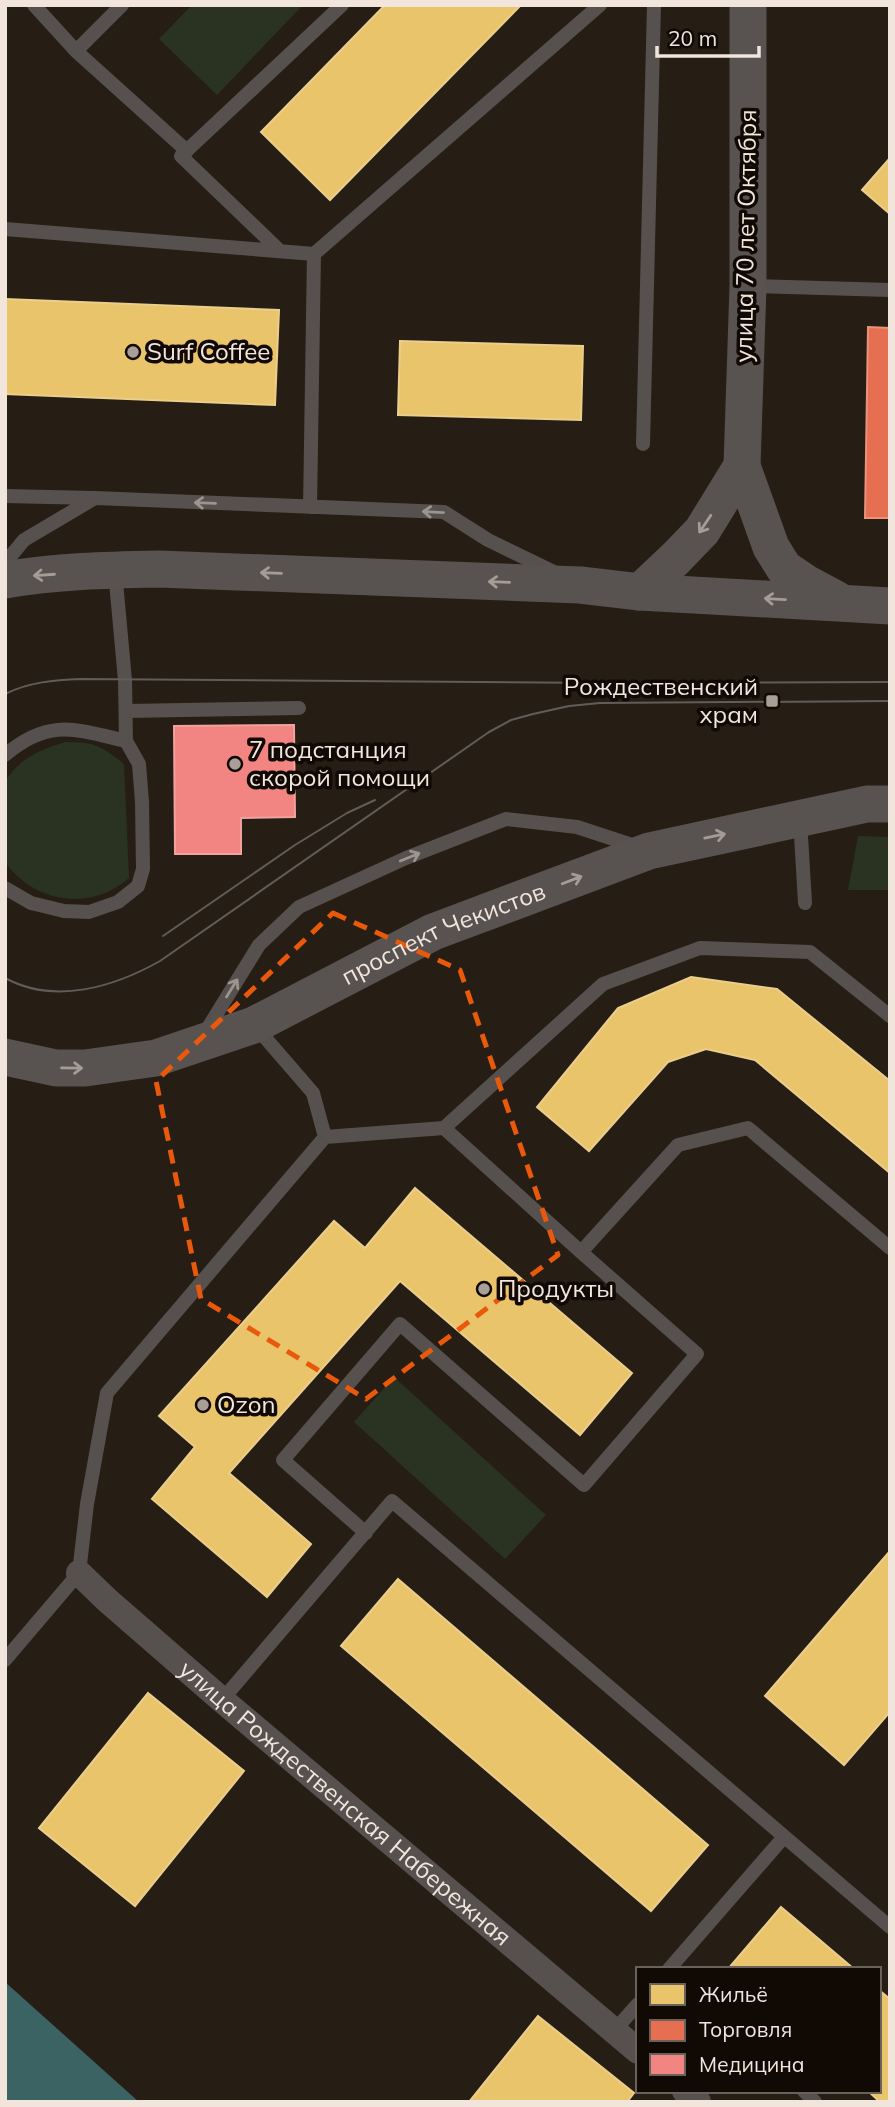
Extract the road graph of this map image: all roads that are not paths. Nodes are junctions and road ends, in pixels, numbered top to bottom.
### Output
1 (34, 5) edge
2 (122, 5) edge
3 (342, 5) edge
4 (600, 5) edge
5 (654, 5) edge
6 (748, 5) edge
7 (76, 51) junction
8 (187, 151) junction
9 (5, 229) edge
10 (280, 251) junction
11 (314, 254) junction
12 (748, 286) junction
13 (890, 290) edge
14 (643, 444) dead end
15 (741, 466) junction
16 (5, 496) edge
17 (95, 498) junction
18 (310, 507) junction
19 (5, 563) edge
20 (115, 569) junction
21 (5, 580) edge
22 (580, 586) junction
23 (640, 592) junction
24 (843, 603) junction
25 (890, 606) edge
26 (299, 708) dead end
27 (126, 711) junction
28 (126, 741) junction
29 (5, 755) edge
30 (890, 804) edge
31 (800, 817) junction
32 (649, 851) junction
33 (5, 888) edge
34 (805, 903) dead end
35 (890, 1016) edge
36 (254, 1025) junction
37 (196, 1046) junction
38 (5, 1057) edge
39 (444, 1128) junction
40 (325, 1137) junction
41 (890, 1248) edge
42 (581, 1252) junction
43 (366, 1533) junction
44 (79, 1573) junction
45 (5, 1660) edge
46 (222, 1700) junction
47 (784, 1837) junction
48 (890, 1927) edge
49 (672, 1967) edge
50 (636, 2006) edge
51 (614, 2031) junction
52 (636, 2049) edge

1 - 7 lane
2 - 7 lane
3 - 8 lane
4 - 11 lane
5 - 14 lane
6 - 12 main road, улица 70 лет Октября
7 - 8 lane
8 - 10 lane
9 - 10 lane
10 - 11 lane
11 - 18 lane
12 - 13 lane
12 - 15 main road, улица 70 лет Октября
15 -> 23 main road, улица 70 лет Октября
15 - 24 main road, улица 70 лет Октября
16 - 17 lane
18 -> 17 lane
17 - 19 lane
22 -> 18 lane
20 -> 21 main road
22 -> 20 main road
20 - 27 lane
22 - 23 main road
24 -> 23 main road
24 - 25 main road
26 - 27 lane
27 - 28 lane
28 - 29 lane
28 - 33 lane
30 - 31 main road, проспект Чекистов
32 -> 31 main road, проспект Чекистов
31 - 34 lane
36 -> 32 main road, проспект Чекистов
37 -> 32 lane
35 - 39 lane
36 - 37 main road, проспект Чекистов
36 - 40 lane
38 -> 37 main road, проспект Чекистов
39 - 40 lane
39 - 42 lane
40 - 44 lane
41 - 42 lane
42 - 43 lane
43 - 46 lane
43 - 47 lane
44 - 45 lane
44 - 46 street, улица Рождественская Набережная
46 - 51 street, улица Рождественская Набережная
47 - 48 lane
47 - 49 lane
50 - 51 lane
51 - 52 street, улица Рождественская Набережная

